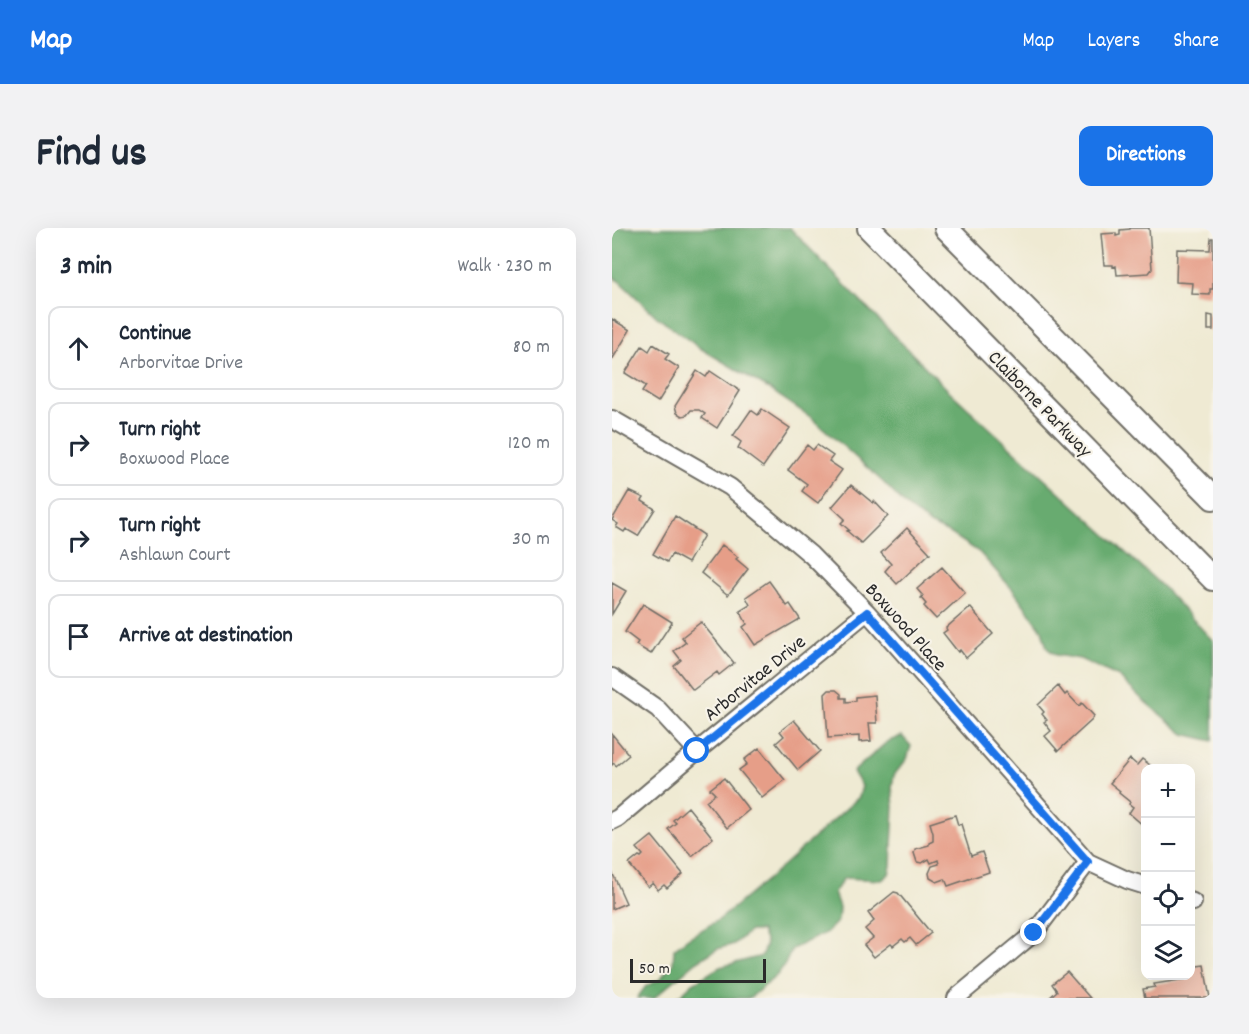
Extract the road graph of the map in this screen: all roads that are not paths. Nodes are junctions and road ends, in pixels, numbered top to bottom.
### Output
1 (869, 228) edge
2 (946, 228) edge
3 (612, 419) edge
4 (1213, 498) edge
5 (1213, 579) edge
6 (867, 612) junction
7 (612, 677) edge
8 (697, 751) junction
9 (612, 821) edge
10 (1088, 862) junction
11 (1141, 884) edge
12 (956, 998) edge

1 - 5 main road, Claiborne Parkway
2 - 4 main road
3 - 6 street, Boxwood Place
6 - 8 street, Arborvitae Drive
6 - 10 street, Boxwood Place
7 - 8 street
8 - 9 street, Arborvitae Drive
10 - 11 street, Boxwood Place
10 - 12 street

